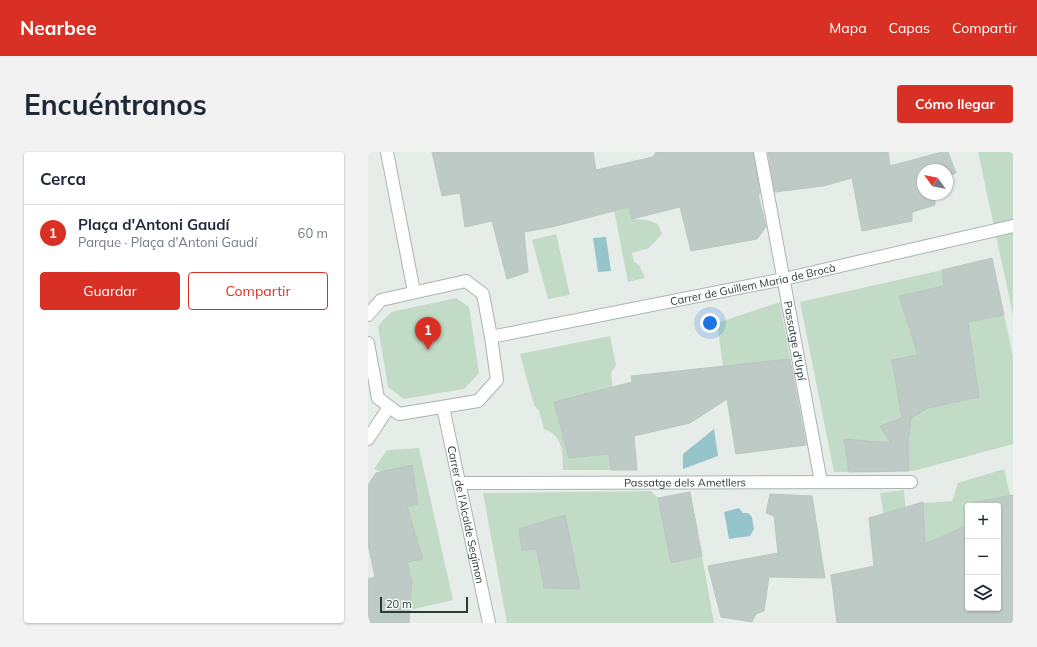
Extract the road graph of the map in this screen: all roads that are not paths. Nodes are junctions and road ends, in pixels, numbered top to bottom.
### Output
1 (387, 152) edge
2 (760, 152) edge
3 (1013, 226) edge
4 (784, 279) junction
5 (414, 292) junction
6 (370, 310) edge
7 (491, 337) junction
8 (368, 343) edge
9 (369, 358) edge
10 (389, 407) junction
11 (443, 407) junction
12 (368, 439) edge
13 (821, 482) junction
14 (911, 482) dead end
15 (460, 483) junction
16 (489, 623) edge

1 - 5 street
2 - 4 street, Passatge d'Urpí
3 - 4 street, Carrer de Guillem Maria de Brocà
4 - 7 street, Carrer de Guillem Maria de Brocà
4 - 13 street, Passatge d'Urpí
5 - 6 street
5 - 7 street
7 - 11 street
8 - 9 street
9 - 10 street
10 - 11 street
10 - 12 street
11 - 15 street, Carrer de l'Alcalde Segimon
13 - 14 street, Passatge dels Ametllers
13 - 15 street, Passatge dels Ametllers
15 - 16 street, Carrer de l'Alcalde Segimon

